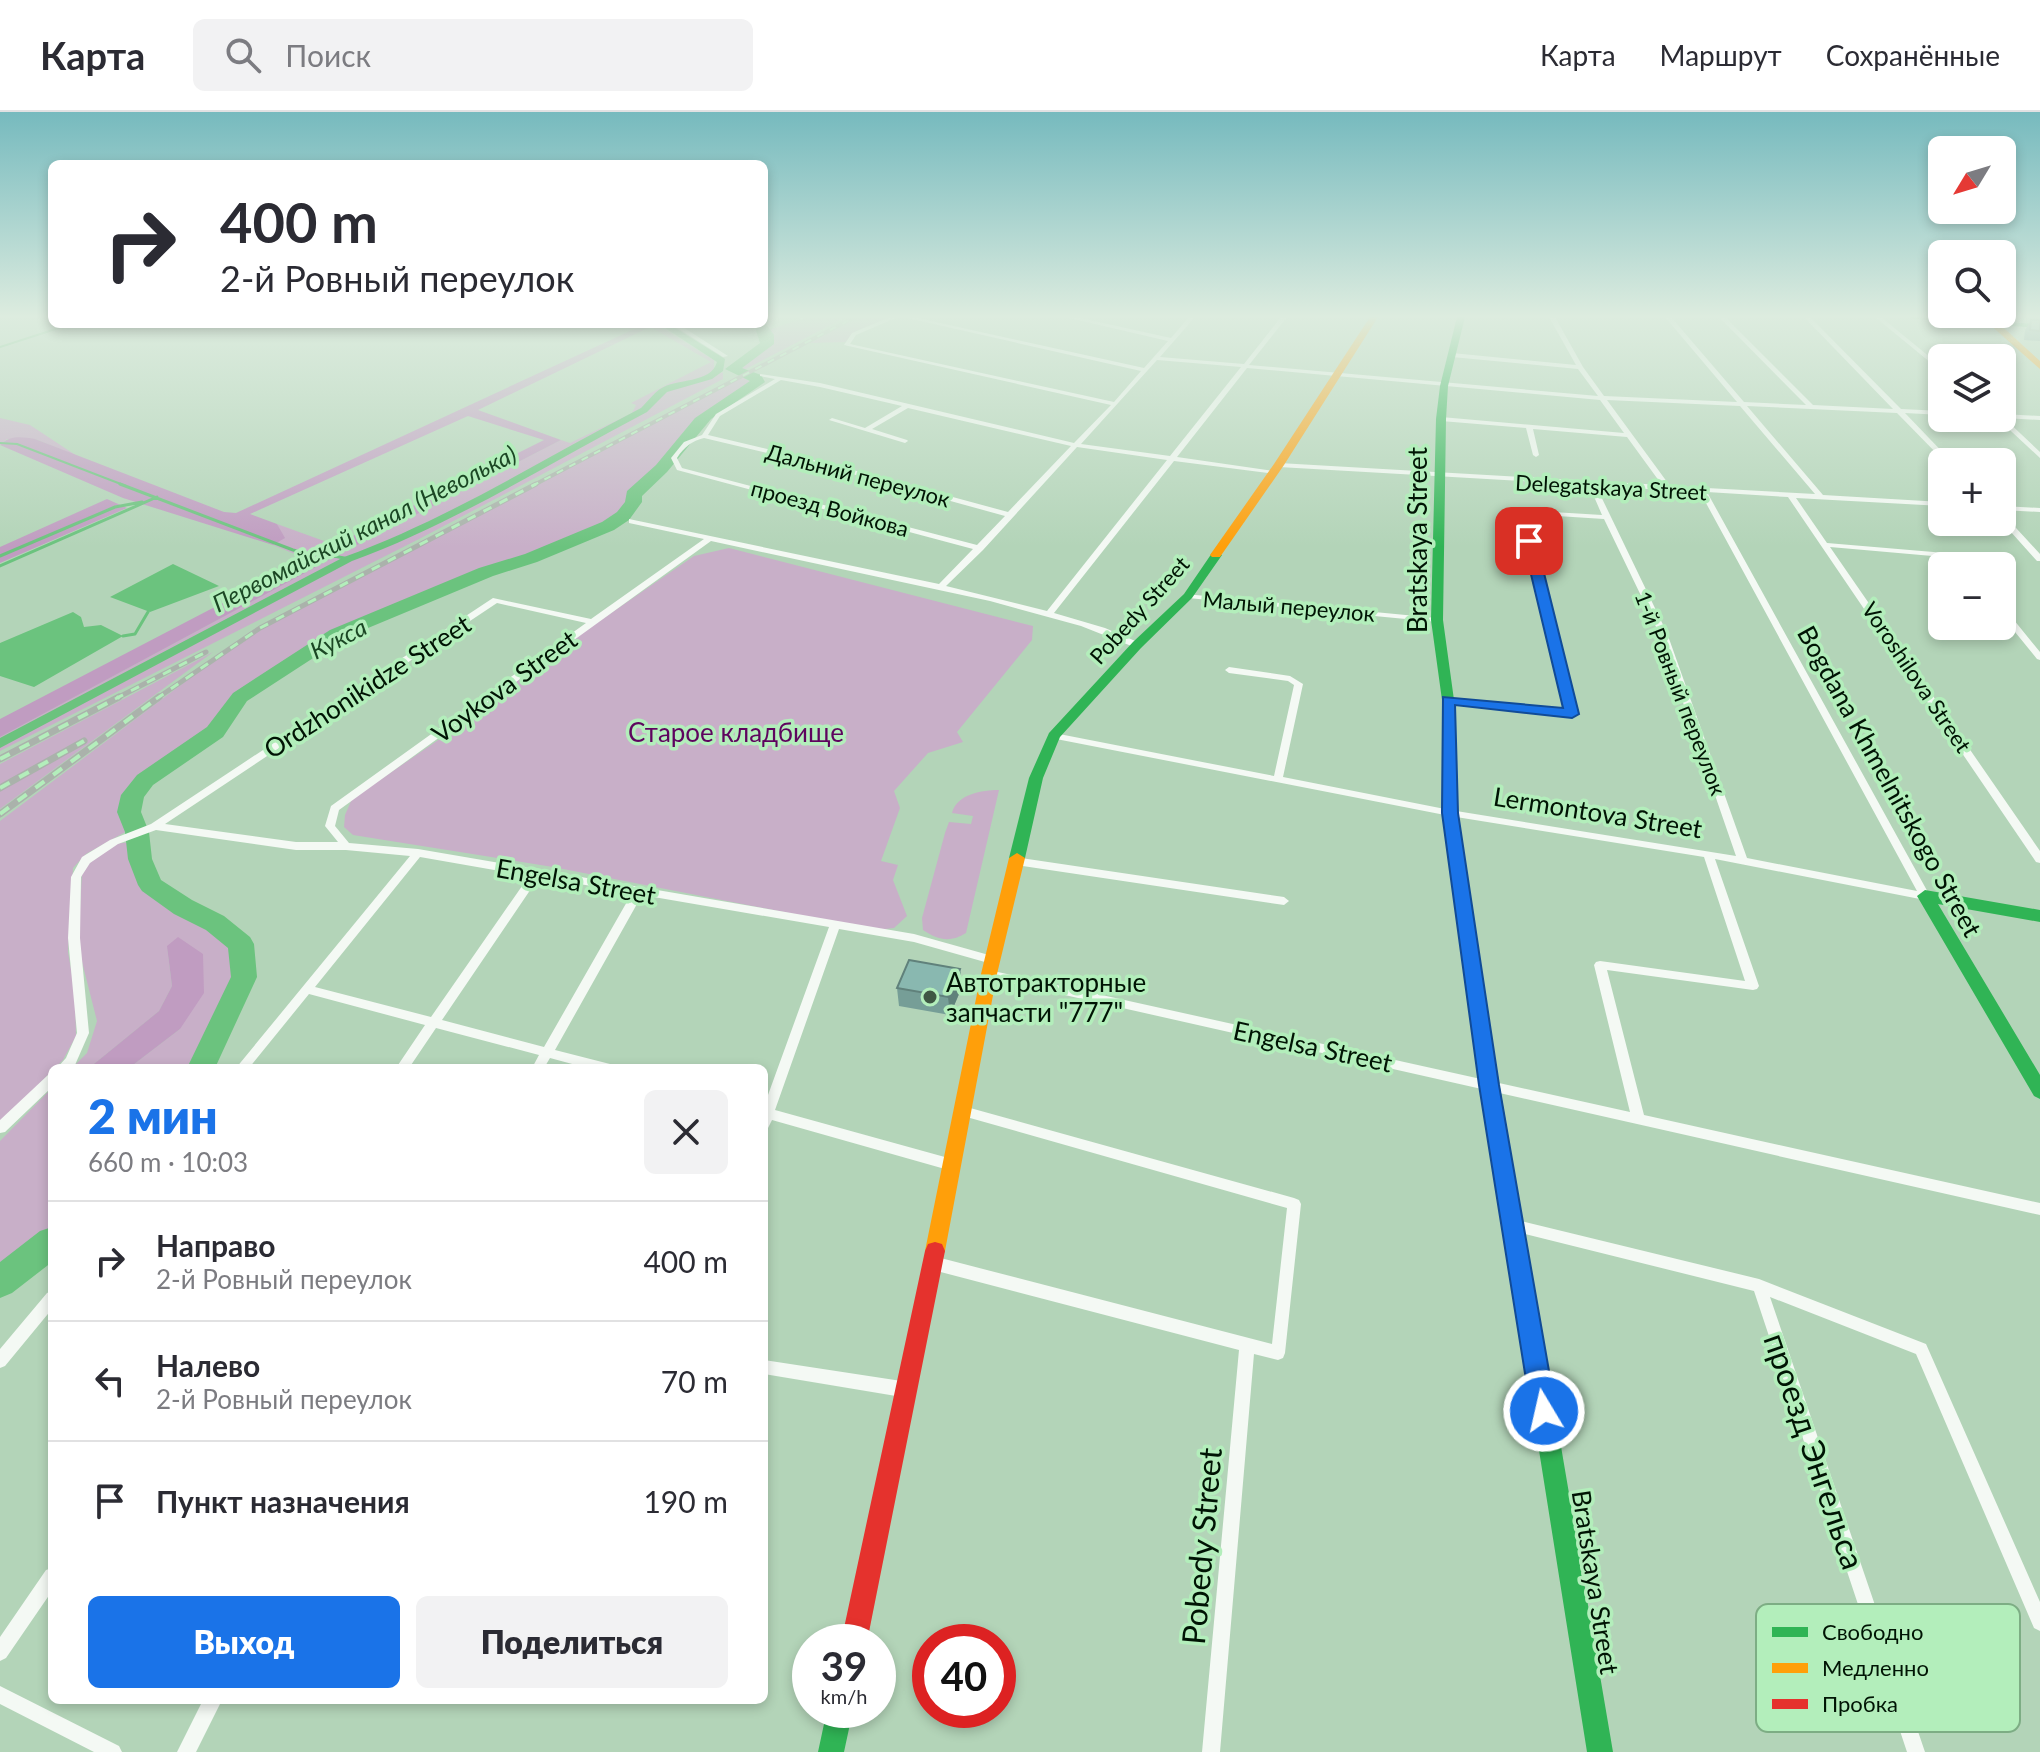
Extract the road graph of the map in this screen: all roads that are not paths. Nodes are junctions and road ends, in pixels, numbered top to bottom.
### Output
1 (754, 394) edge
2 (853, 394) edge
3 (1067, 394) edge
4 (1124, 394) edge
5 (1224, 394) edge
6 (1325, 394) edge
7 (1443, 394) edge
8 (1544, 394) edge
9 (1600, 394) edge
10 (1733, 394) edge
11 (1798, 394) edge
12 (1883, 394) edge
13 (1603, 398) junction
14 (1115, 404) junction
15 (1742, 404) junction
16 (905, 407) junction
17 (1812, 408) junction
18 (1900, 411) junction
19 (1928, 412) edge
20 (2016, 417) edge
21 (2040, 418) edge
22 (1441, 419) junction
23 (832, 420) dead end
24 (1529, 427) junction
25 (866, 430) junction
26 (2016, 432) edge
27 (1630, 435) junction
28 (704, 436) junction
29 (905, 441) dead end
30 (1075, 445) junction
31 (1936, 448) edge
32 (1536, 455) dead end
33 (2040, 456) edge
34 (1170, 460) junction
35 (1277, 469) junction
36 (1441, 477) junction
37 (1592, 486) junction
38 (1669, 490) junction
39 (1703, 492) junction
40 (1791, 496) junction
41 (1820, 496) junction
42 (1928, 503) edge
43 (2016, 509) edge
44 (2040, 510) edge
45 (1011, 515) junction
46 (1607, 517) junction
47 (632, 521) dead end
48 (2016, 533) edge
49 (710, 538) junction
50 (1828, 545) junction
51 (980, 548) junction
52 (1928, 554) edge
53 (2040, 559) edge
54 (941, 587) junction
55 (1188, 596) junction
56 (1049, 614) junction
57 (1437, 620) junction
58 (592, 622) junction
59 (2016, 628) edge
60 (1137, 645) junction
61 (2040, 657) edge
62 (1229, 670) dead end
63 (1448, 700) junction
64 (1054, 736) junction
65 (1278, 780) junction
66 (1450, 813) junction
67 (155, 826) junction
68 (346, 846) junction
69 (418, 853) junction
70 (1708, 854) junction
71 (2040, 859) edge
72 (1743, 860) junction
73 (1014, 861) junction
74 (536, 874) junction
75 (638, 892) junction
76 (1925, 896) junction
77 (1284, 901) dead end
78 (2040, 916) edge
79 (835, 926) junction
80 (991, 967) junction
81 (307, 989) junction
82 (433, 1023) junction
83 (547, 1052) junction
84 (68, 1064) edge
85 (245, 1064) edge
86 (405, 1064) edge
87 (540, 1064) edge
88 (591, 1064) edge
89 (48, 1083) edge
90 (1489, 1085) junction
91 (2040, 1091) edge
92 (768, 1108) edge
93 (963, 1111) junction
94 (768, 1117) edge
95 (1638, 1118) junction
96 (0, 1128) edge
97 (952, 1165) junction
98 (2040, 1209) edge
99 (1513, 1225) junction
100 (933, 1263) junction
101 (1759, 1286) junction
102 (48, 1303) edge
103 (1247, 1345) junction
104 (0, 1361) edge
105 (768, 1368) edge
106 (908, 1390) junction
107 (48, 1582) edge
108 (1866, 1604) edge
109 (2040, 1622) edge
110 (858, 1624) edge
111 (0, 1652) edge
112 (0, 1695) edge
113 (211, 1704) edge
114 (836, 1728) edge
115 (1909, 1732) edge
116 (113, 1752) edge
117 (186, 1752) edge
118 (831, 1752) edge
119 (1211, 1752) edge
120 (1600, 1752) edge
121 (1916, 1752) edge

1 - 28 street
2 - 16 street, Delegatskaya Street
3 - 14 street
4 - 14 street
5 - 34 street
6 - 35 street, Pobedy Street
7 - 22 street, Bratskaya Street
8 - 13 street
9 - 13 street
10 - 15 street
11 - 17 street
12 - 18 street
13 - 15 street
13 - 27 street
14 - 30 street
15 - 17 street
15 - 41 street
16 - 25 street
16 - 30 street, Delegatskaya Street
17 - 18 street
18 - 19 street
18 - 31 street
20 - 21 street
22 - 24 street, Bratskaya Street
22 - 36 street, Bratskaya Street
23 - 25 street
24 - 27 street, Bratskaya Street
24 - 32 street
25 - 29 street
26 - 33 street
27 - 38 street
28 - 45 street, Дальний переулок
28 - 51 street, проезд Войкова
30 - 34 street, Delegatskaya Street
30 - 45 street
34 - 35 street, Delegatskaya Street
34 - 56 street
35 - 36 street, Delegatskaya Street
35 - 55 street, Pobedy Street
36 - 37 street, Delegatskaya Street
36 - 57 street, Bratskaya Street
37 - 38 street, Delegatskaya Street
37 - 46 street, 1-й Ровный переулок
38 - 39 street, Delegatskaya Street
39 - 40 street, Delegatskaya Street
39 - 76 street, Bogdana Khmelnitskogo Street
40 - 41 street, Delegatskaya Street
40 - 50 street, Voroshilova Street
41 - 42 street, Delegatskaya Street
43 - 44 street
45 - 51 street
46 - 63 street
46 - 72 street, 1-й Ровный переулок
47 - 49 street
48 - 53 street
49 - 54 street
49 - 58 street, Voykova Street
50 - 52 street
50 - 71 street, Voroshilova Street
51 - 54 street
54 - 56 street
55 - 57 street, Малый переулок
55 - 60 street, Pobedy Street
56 - 60 street
57 - 63 street, Bratskaya Street
58 - 67 street, Ordzhonikidze Street
58 - 68 street, Voykova Street
59 - 61 street
60 - 64 street, Pobedy Street
62 - 65 street
63 - 66 street, Bratskaya Street
64 - 65 street, Lermontova Street
64 - 73 street, Pobedy Street
65 - 66 street, Lermontova Street
66 - 70 street, Lermontova Street
66 - 90 street, Bratskaya Street
67 - 68 street, Engelsa Street
67 - 84 street, Ordzhonikidze Street
68 - 69 street, Engelsa Street
69 - 74 street, Engelsa Street
69 - 81 street
70 - 72 street, Lermontova Street
70 - 95 street
72 - 76 street, Lermontova Street
73 - 77 street
73 - 80 street, Pobedy Street
74 - 75 street, Engelsa Street
74 - 82 street
75 - 79 street, Engelsa Street
75 - 83 street
76 - 78 street, Lermontova Street
76 - 91 street, Bogdana Khmelnitskogo Street
79 - 80 street, Engelsa Street
79 - 92 street
80 - 90 street, Engelsa Street
80 - 93 street, Pobedy Street
81 - 82 street
81 - 85 street
82 - 83 street
82 - 86 street
83 - 87 street
83 - 88 street
89 - 96 street
90 - 95 street, Engelsa Street
90 - 99 street, Bratskaya Street
93 - 97 street, Pobedy Street
93 - 103 street
94 - 97 street
95 - 98 street, Engelsa Street
97 - 100 street, Pobedy Street
99 - 101 street, проезд Энгельса
99 - 120 street, Bratskaya Street
100 - 103 street
100 - 106 street, Pobedy Street
101 - 108 street, проезд Энгельса
101 - 109 street, проезд Энгельса
102 - 104 street
103 - 119 street, Pobedy Street
105 - 106 street
106 - 110 street, Pobedy Street
107 - 111 street
112 - 116 street
113 - 117 street
114 - 118 street
115 - 121 street, проезд Энгельса

